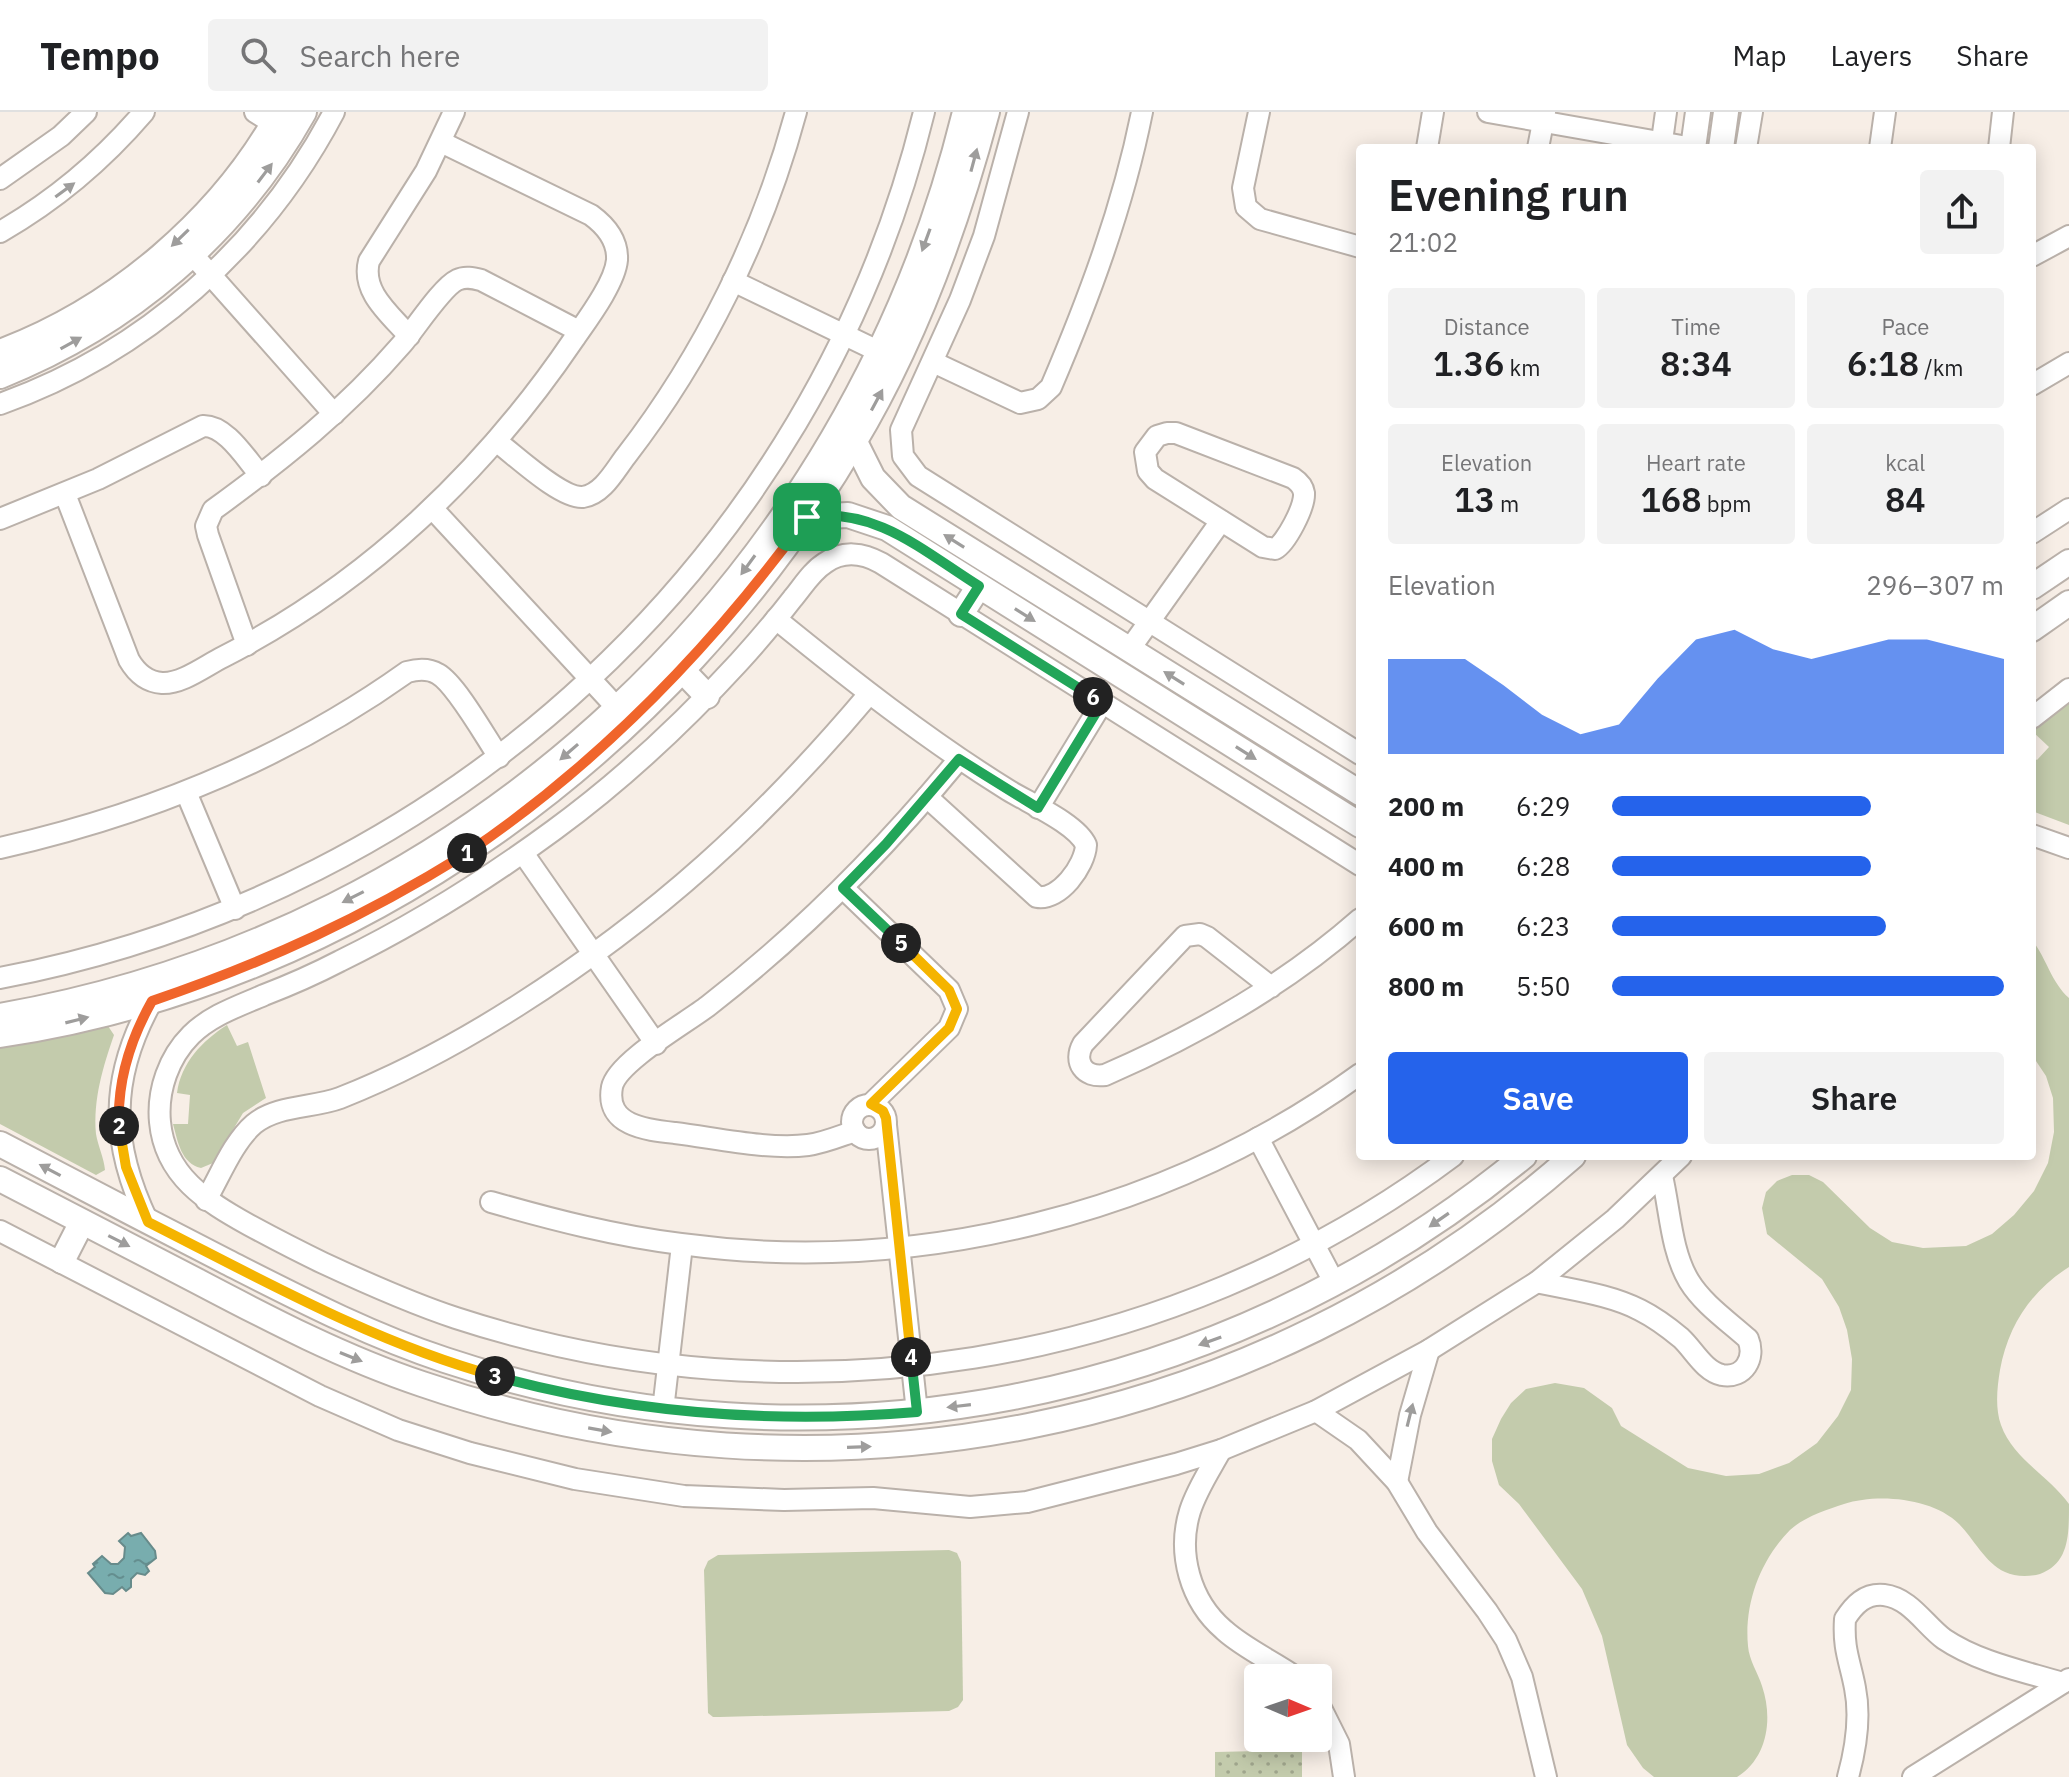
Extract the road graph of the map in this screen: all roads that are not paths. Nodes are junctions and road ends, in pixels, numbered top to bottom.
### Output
1 (86, 112) edge
2 (144, 112) edge
3 (304, 112) edge
4 (334, 112) edge
5 (454, 112) edge
6 (796, 112) edge
7 (924, 112) edge
8 (965, 112) edge
9 (987, 112) edge
10 (1018, 112) edge
11 (1142, 112) edge
12 (1259, 112) edge
13 (1433, 112) edge
14 (1488, 112) edge
15 (1666, 112) edge
16 (1698, 112) edge
17 (1726, 112) edge
18 (1752, 112) edge
19 (1885, 112) edge
20 (2003, 112) edge
21 (270, 116) edge
22 (1544, 117) edge
23 (441, 142) junction
24 (1428, 144) edge
25 (1539, 144) edge
26 (1658, 144) edge
27 (1662, 144) edge
28 (1694, 144) edge
29 (1722, 144) edge
30 (1747, 144) edge
31 (1881, 144) edge
32 (1999, 144) edge
33 (0, 179) edge
34 (0, 232) edge
35 (2069, 236) edge
36 (1356, 246) edge
37 (2036, 254) edge
38 (193, 255) junction
39 (211, 275) junction
40 (733, 281) junction
41 (579, 331) junction
42 (844, 334) junction
43 (409, 336) junction
44 (0, 352) edge
45 (880, 352) junction
46 (933, 362) junction
47 (2069, 363) edge
48 (0, 376) edge
49 (2036, 383) edge
50 (0, 404) edge
51 (334, 414) junction
52 (496, 441) junction
53 (855, 442) junction
54 (261, 476) junction
55 (65, 494) junction
56 (432, 508) junction
57 (2069, 509) edge
58 (807, 517) junction
59 (0, 519) edge
60 (1221, 521) junction
61 (2036, 530) edge
62 (2069, 562) edge
63 (2036, 584) edge
64 (979, 586) junction
65 (2069, 603) edge
66 (961, 614) junction
67 (776, 619) junction
68 (1150, 622) junction
69 (2036, 626) edge
70 (247, 645) junction
71 (1129, 650) junction
72 (682, 670) junction
73 (591, 679) junction
74 (2069, 689) edge
75 (869, 694) junction
76 (707, 696) junction
77 (1102, 703) junction
78 (618, 709) junction
79 (2036, 715) edge
80 (1356, 751) edge
81 (499, 757) junction
82 (959, 759) junction
83 (1356, 791) edge
84 (186, 792) junction
85 (927, 797) junction
86 (1038, 808) junction
87 (1356, 822) edge
88 (2036, 836) edge
89 (0, 848) edge
90 (2069, 848) edge
91 (523, 853) junction
92 (1356, 862) edge
93 (843, 888) junction
94 (235, 909) junction
95 (1356, 922) edge
96 (594, 955) junction
97 (0, 978) edge
98 (1271, 987) junction
99 (152, 1001) junction
100 (0, 1016) edge
101 (0, 1035) edge
102 (656, 1044) junction
103 (1356, 1077) edge
104 (871, 1104) junction
105 (886, 1125) junction
106 (855, 1131) junction
107 (1258, 1138) junction
108 (0, 1144) edge
109 (1447, 1160) edge
110 (1519, 1160) edge
111 (1568, 1160) edge
112 (1677, 1160) edge
113 (1662, 1176) junction
114 (0, 1179) edge
115 (1475, 1195) junction
116 (206, 1200) junction
117 (491, 1202) dead end
118 (1495, 1220) junction
119 (82, 1222) junction
120 (148, 1222) junction
121 (0, 1231) edge
122 (682, 1245) junction
123 (1314, 1245) junction
124 (899, 1247) junction
125 (62, 1261) junction
126 (1537, 1282) junction
127 (1335, 1284) junction
128 (1429, 1350) junction
129 (667, 1365) junction
130 (912, 1367) junction
131 (672, 1411) junction
132 (1316, 1411) junction
133 (917, 1412) junction
134 (677, 1442) junction
135 (1221, 1450) junction
136 (1397, 1482) junction
137 (1276, 1664) edge
138 (2065, 1681) edge
139 (1332, 1730) edge
140 (1344, 1777) edge
141 (1546, 1777) edge
142 (1848, 1777) edge
143 (1913, 1777) edge

1 - 33 street
34 -> 2 street
38 -> 3 street
4 - 39 street
5 - 23 street
6 - 40 street
7 - 42 street
8 -> 45 street
53 -> 9 street
10 - 46 street
11 - 46 street
12 - 36 street
13 - 24 street
14 - 22 street
15 - 27 street
16 - 28 street
17 - 29 street
18 - 30 street
19 - 31 street
20 - 32 street
21 -> 44 street
22 - 25 street
22 - 26 street
23 - 41 street
23 - 43 street
35 - 37 street
38 - 39 street
48 -> 38 street
39 - 50 street
39 - 51 street
40 - 42 street
40 - 52 street
41 - 43 street
41 - 52 street
42 - 45 street
42 - 73 street
43 - 51 street
45 -> 78 street
46 - 68 street
47 - 49 street
51 - 54 street
52 - 56 street
53 - 58 street
71 -> 53 street
54 - 55 street
54 - 70 street
55 - 59 street
55 - 70 street
56 - 70 street
56 - 73 street
57 - 61 street
58 - 64 street
58 - 72 street
60 - 60 street
60 - 68 street
62 - 63 street
64 - 66 street
64 -> 87 street
65 - 69 street
66 - 67 street
66 - 77 street
67 - 75 street
67 - 76 street
68 - 71 street
68 - 80 street
83 -> 71 street
72 - 76 street
72 - 99 street
73 - 78 street
73 - 81 street
74 - 79 street
75 - 82 street
75 - 96 street
76 - 91 street
77 - 86 street
77 - 92 street
78 -> 100 street
81 - 84 street
81 - 94 street
82 - 85 street
82 - 86 street
84 - 89 street
84 - 94 street
85 - 86 street
85 - 93 street
88 - 90 street
91 - 96 street
91 - 116 street
93 - 102 street
93 - 104 street
94 - 97 street
95 - 98 street
96 - 102 street
96 - 116 street
98 - 98 street
101 -> 99 street
99 - 120 street
102 - 106 street
103 - 107 street
104 - 105 street
104 - 106 street
105 - 106 street
105 - 124 street
107 - 123 street
107 - 124 street
120 -> 108 street
109 - 123 street
110 - 115 street
111 - 118 street
112 - 113 street
113 - 126 street
113 - 126 street
114 - 119 street
115 - 118 street
115 -> 127 street
116 - 129 street
117 - 122 street
134 -> 118 street
119 - 125 street
119 -> 134 street
120 - 131 street
121 - 125 street
122 - 124 street
122 - 129 street
123 - 127 street
123 - 130 street
124 - 130 street
125 - 135 street
126 - 128 street
127 -> 133 street
128 - 132 street
136 -> 128 street
129 - 130 street
129 - 131 street
130 - 133 street
131 - 133 street
131 - 134 street
132 - 135 street
132 - 136 street
135 - 137 street
136 - 141 street
138 - 142 street
138 - 143 street
139 - 140 street

